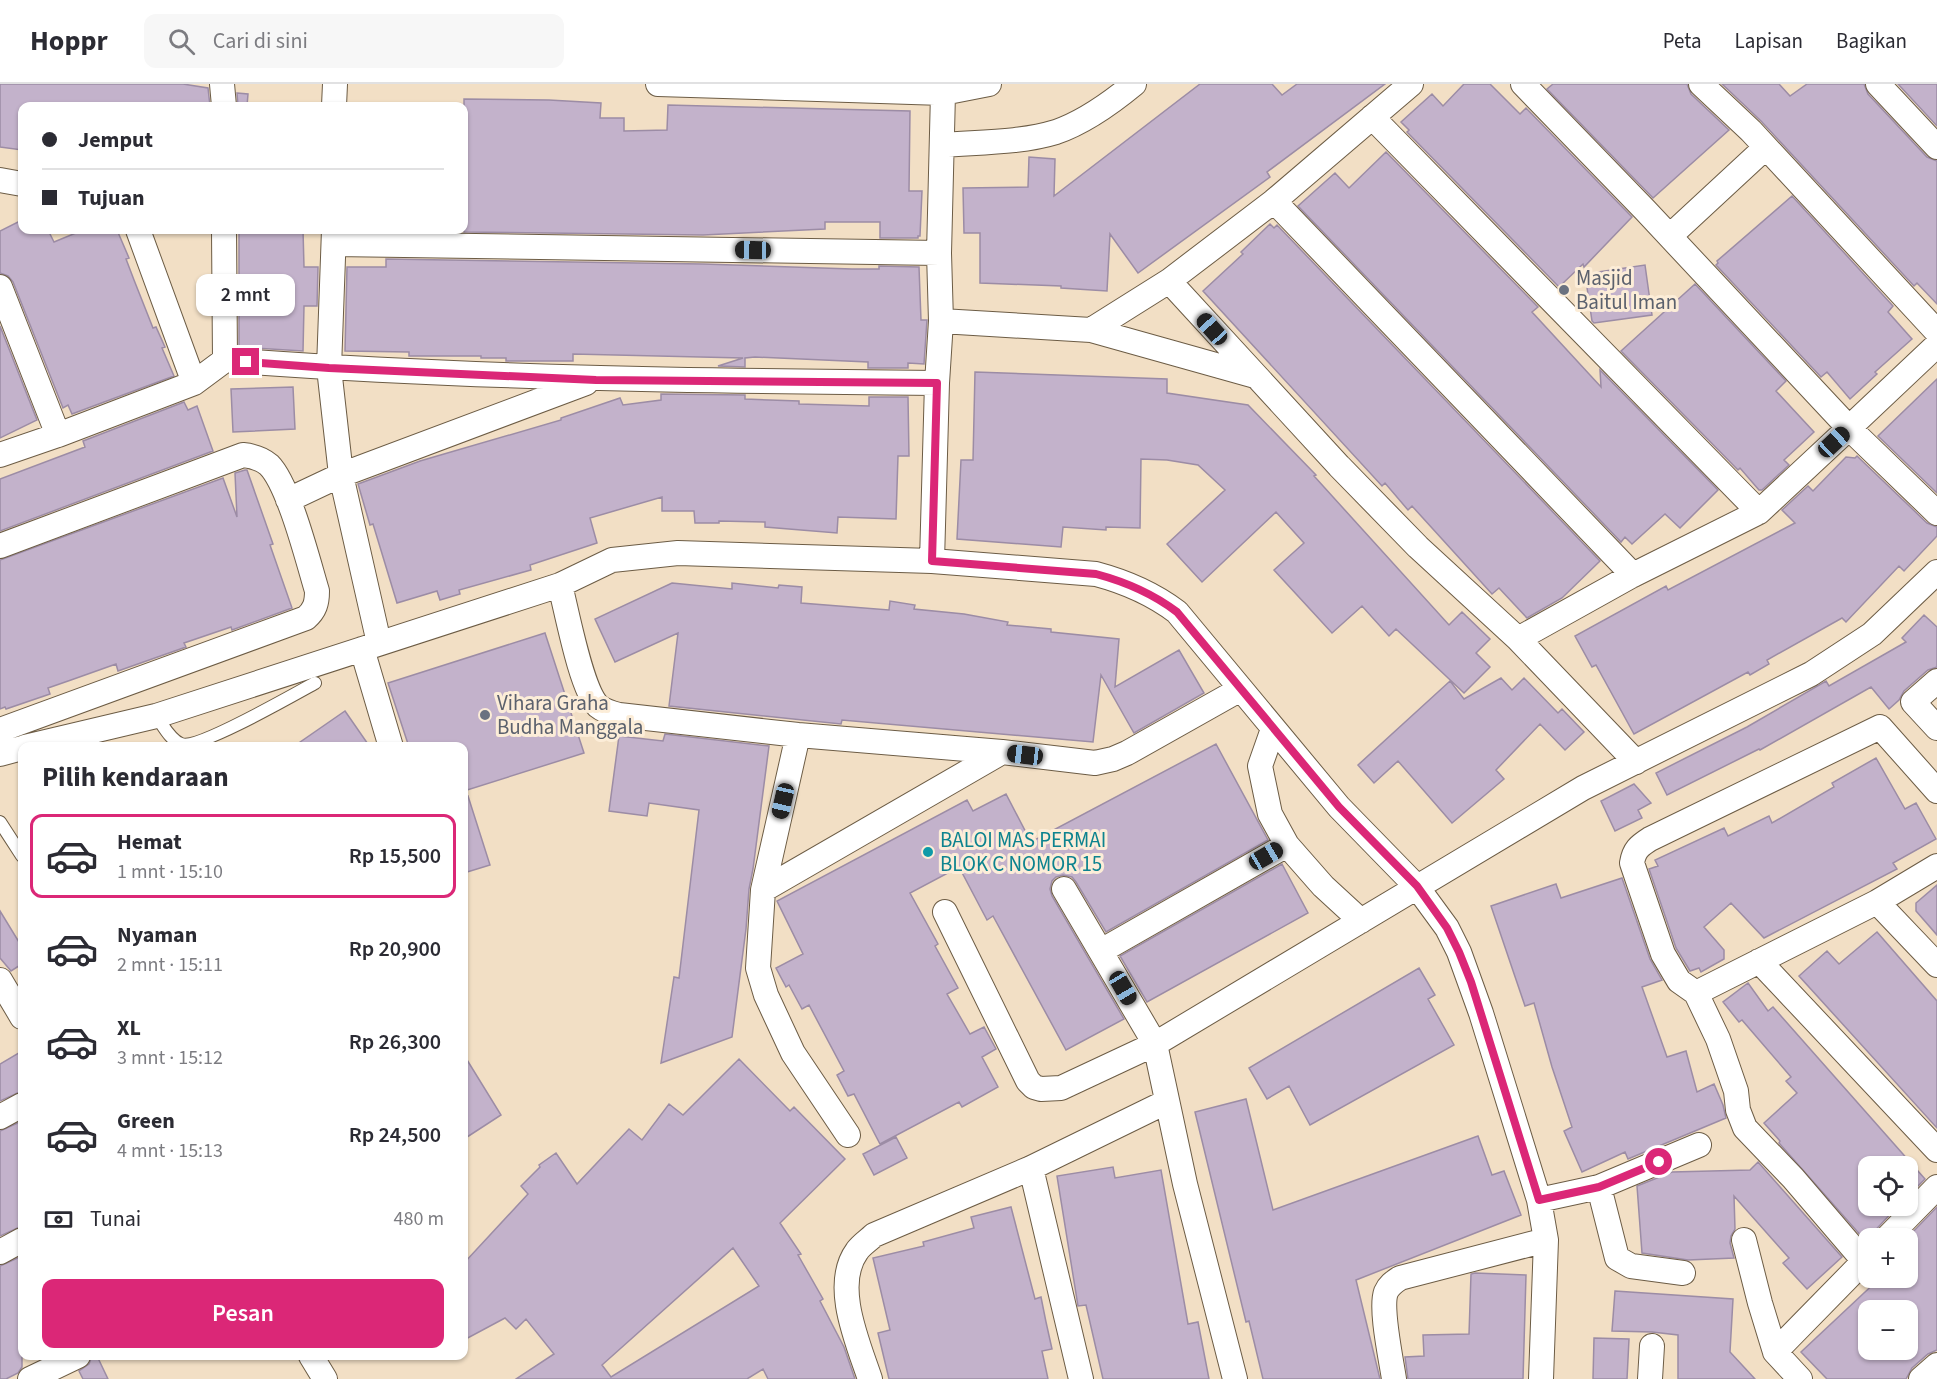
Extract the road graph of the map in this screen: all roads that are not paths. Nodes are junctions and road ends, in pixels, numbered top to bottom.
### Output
1 (222, 84) edge
2 (334, 84) edge
3 (658, 84) edge
4 (989, 84) edge
5 (1134, 84) edge
6 (1411, 84) edge
7 (1523, 84) edge
8 (1701, 84) edge
9 (1878, 84) edge
10 (943, 93) junction
11 (224, 102) edge
12 (334, 102) edge
13 (1372, 117) junction
14 (942, 145) junction
15 (1765, 147) junction
16 (1937, 147) edge
17 (0, 180) edge
18 (18, 183) edge
19 (1274, 201) junction
20 (139, 234) edge
21 (224, 234) edge
22 (1670, 236) junction
23 (334, 237) edge
24 (939, 253) junction
25 (1169, 281) junction
26 (0, 287) edge
27 (940, 321) junction
28 (1091, 330) junction
29 (1937, 332) edge
30 (1937, 345) edge
31 (225, 360) junction
32 (329, 368) junction
33 (1255, 376) junction
34 (596, 380) junction
35 (194, 383) junction
36 (937, 383) junction
37 (1849, 428) junction
38 (58, 435) junction
39 (0, 455) edge
40 (341, 475) junction
41 (288, 500) junction
42 (1759, 512) junction
43 (1937, 513) edge
44 (0, 546) edge
45 (932, 561) junction
46 (1937, 572) edge
47 (1633, 575) junction
48 (560, 585) junction
49 (1518, 639) junction
50 (370, 646) junction
51 (1937, 681) edge
52 (315, 683) dead end
53 (1239, 690) junction
54 (156, 716) junction
55 (1937, 728) edge
56 (0, 729) edge
57 (1273, 729) junction
58 (798, 735) junction
59 (49, 742) edge
60 (178, 742) edge
61 (195, 742) edge
62 (390, 742) edge
63 (18, 750) edge
64 (1002, 752) junction
65 (0, 754) edge
66 (1636, 762) junction
67 (1937, 791) edge
68 (0, 822) edge
69 (1287, 845) junction
70 (18, 850) edge
71 (1937, 866) edge
72 (1417, 886) junction
73 (1064, 889) dead end
74 (763, 890) junction
75 (1877, 902) junction
76 (945, 912) dead end
77 (1361, 921) junction
78 (1101, 951) junction
79 (1759, 961) junction
80 (1937, 965) edge
81 (0, 980) edge
82 (1696, 993) junction
83 (18, 1010) edge
84 (1155, 1044) junction
85 (1166, 1102) junction
86 (18, 1107) edge
87 (0, 1117) edge
88 (848, 1135) dead end
89 (1699, 1145) dead end
90 (1937, 1150) edge
91 (1031, 1168) junction
92 (1599, 1187) junction
93 (1937, 1187) edge
94 (1539, 1200) junction
95 (1897, 1228) edge
96 (1546, 1240) junction
97 (1744, 1240) dead end
98 (18, 1242) edge
99 (1858, 1249) edge
100 (0, 1252) edge
101 (1858, 1268) edge
102 (1683, 1273) dead end
103 (1652, 1346) dead end
104 (1775, 1352) junction
105 (70, 1360) edge
106 (313, 1360) edge
107 (1937, 1365) edge
108 (30, 1379) edge
109 (325, 1379) edge
110 (870, 1379) edge
111 (1081, 1379) edge
112 (1234, 1379) edge
113 (1394, 1379) edge
114 (1541, 1379) edge
115 (1650, 1379) edge
116 (1800, 1379) edge
117 (1922, 1379) edge

1 - 11 street
2 - 12 street
3 - 10 street
4 - 10 street
5 - 14 street
6 - 13 street
7 - 22 street
8 - 15 street
9 - 16 street
10 - 14 street
13 - 19 street
13 - 42 street
14 - 24 street
15 - 22 street
15 - 29 street
17 - 18 street
19 - 25 street
19 - 47 street
20 - 35 street
21 - 31 street
22 - 37 street
23 - 24 street
23 - 32 street
24 - 27 street
25 - 28 street
25 - 33 street
26 - 38 street
27 - 28 street
27 - 36 street
28 - 33 street
30 - 37 street
31 - 32 street
31 - 35 street
32 - 34 street
32 - 40 street
33 - 49 street
34 - 36 street
34 - 40 street
35 - 38 street
36 - 45 street
37 - 42 street
37 - 43 street
38 - 39 street
40 - 41 street
40 - 50 street
41 - 44 street
41 - 56 street
42 - 47 street
45 - 48 street
45 - 53 street
46 - 66 street
47 - 49 street
48 - 50 street
48 - 58 street
49 - 66 street
50 - 54 street
50 - 62 street
51 - 55 street
52 - 61 lane
53 - 57 street
53 - 64 street
54 - 59 street
54 - 60 lane
57 - 69 street
57 - 72 street
58 - 64 street
58 - 74 street
63 - 65 street
64 - 74 street
66 - 72 street
67 - 82 street
68 - 70 lane
69 - 77 street
69 - 78 street
71 - 75 street
72 - 77 street
72 - 94 street
73 - 78 street
74 - 88 street
75 - 79 street
75 - 80 street
76 - 84 street
77 - 84 street
78 - 84 street
79 - 82 street
79 - 90 street
81 - 83 street
82 - 99 street
84 - 85 street
85 - 91 street
85 - 112 street
86 - 87 street
89 - 92 street
91 - 110 street
91 - 111 street
92 - 94 street
92 - 102 street
93 - 95 street
94 - 96 street
96 - 113 street
96 - 114 street
97 - 104 street
98 - 100 street
101 - 104 street
103 - 115 street
104 - 116 street
105 - 108 street
106 - 109 street
107 - 117 street

